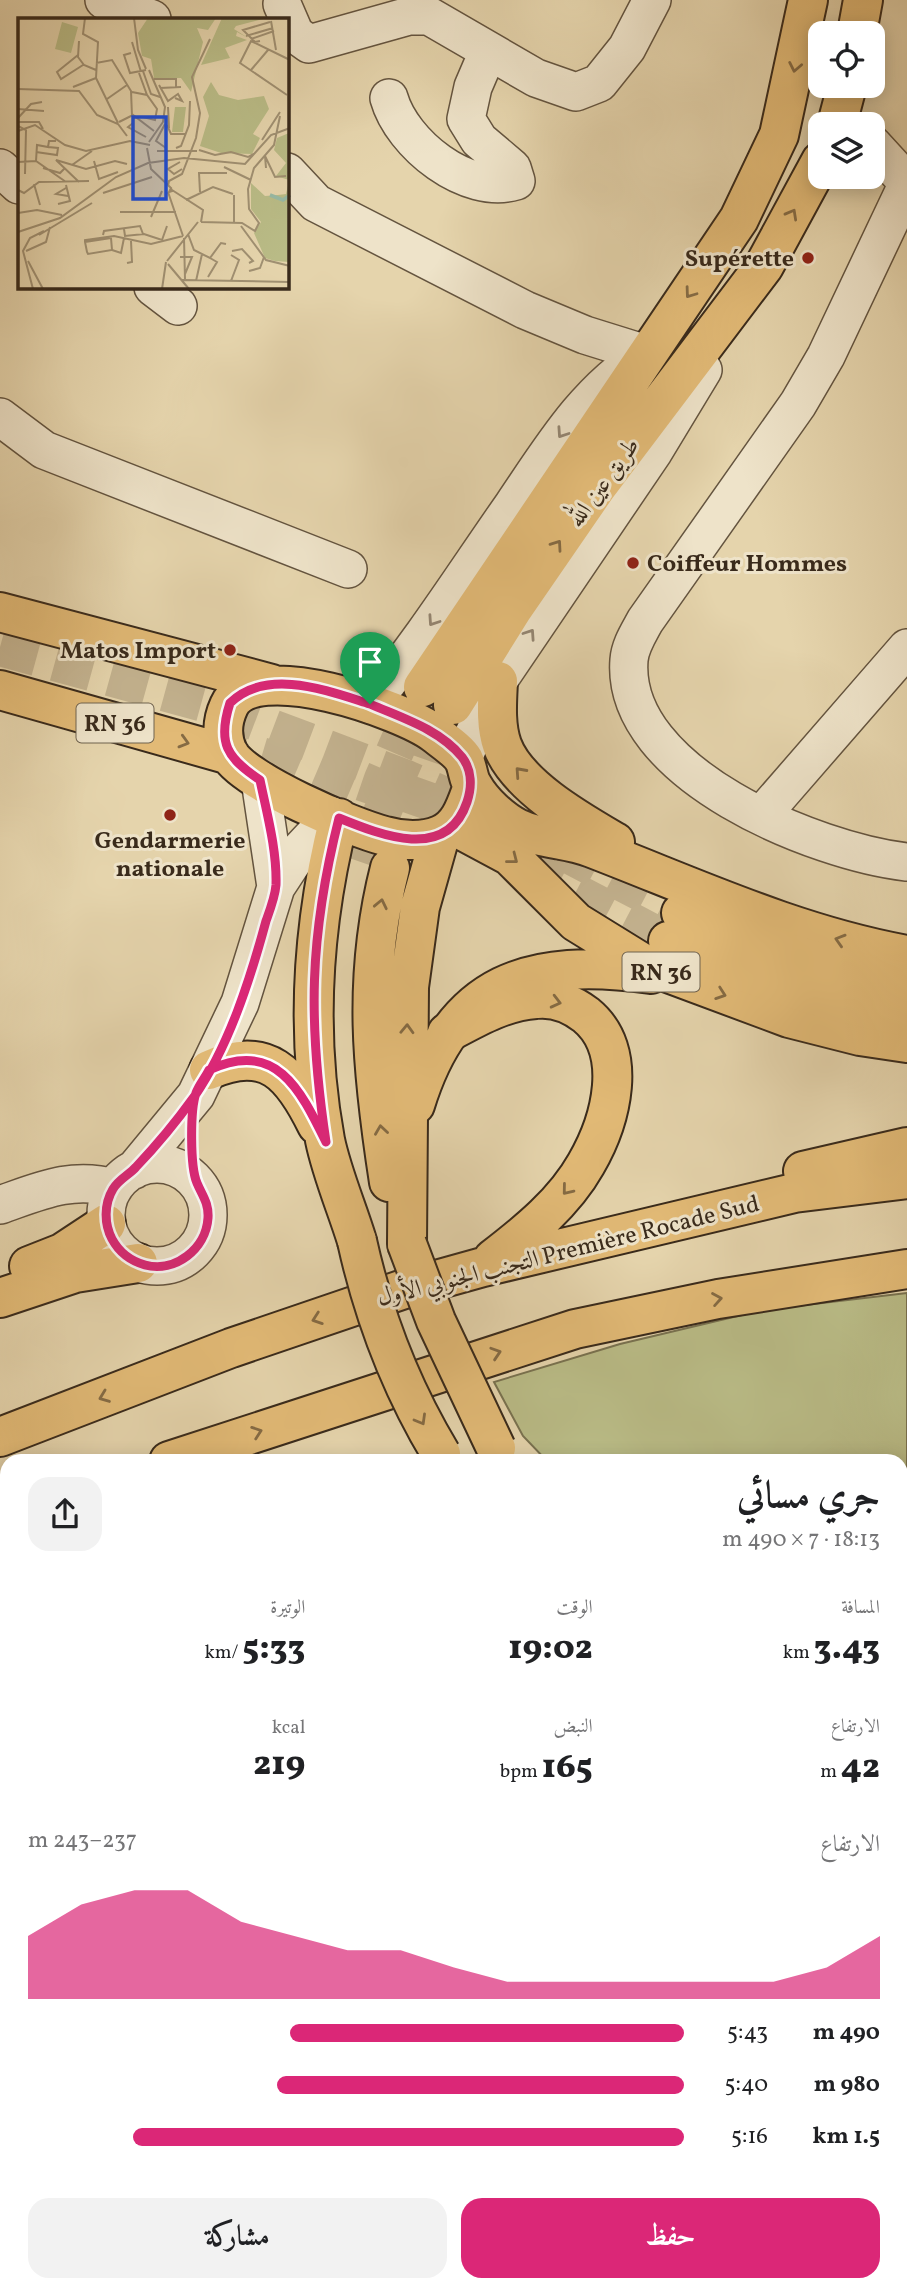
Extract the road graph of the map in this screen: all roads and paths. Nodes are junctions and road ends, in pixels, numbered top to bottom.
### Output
1 (104, 0) edge
2 (652, 0) edge
3 (808, 0) edge
4 (863, 0) edge
5 (282, 4) dead end
6 (149, 18) edge
7 (288, 18) edge
8 (289, 20) edge
9 (859, 21) edge
10 (488, 52) junction
11 (389, 98) dead end
12 (885, 159) edge
13 (289, 174) edge
14 (907, 184) edge
15 (808, 185) edge
16 (764, 266) junction
17 (646, 354) junction
18 (0, 417) edge
19 (348, 569) dead end
20 (0, 612) edge
21 (0, 636) edge
22 (907, 648) edge
23 (498, 681) junction
24 (272, 684) junction
25 (0, 690) edge
26 (236, 697) junction
27 (370, 704) junction
28 (230, 755) junction
29 (468, 772) junction
30 (260, 780) junction
31 (761, 816) junction
32 (336, 817) junction
33 (447, 831) junction
34 (906, 860) edge
35 (276, 887) junction
36 (674, 928) junction
37 (907, 955) edge
38 (907, 982) edge
39 (907, 1017) edge
40 (447, 1034) junction
41 (907, 1043) edge
42 (202, 1082) junction
43 (408, 1127) junction
44 (326, 1142) junction
45 (907, 1147) edge
46 (124, 1179) junction
47 (907, 1179) edge
48 (196, 1182) junction
49 (0, 1205) edge
50 (106, 1224) junction
51 (645, 1227) junction
52 (358, 1241) junction
53 (407, 1244) junction
54 (138, 1263) junction
55 (483, 1267) junction
56 (907, 1269) edge
57 (0, 1276) edge
58 (0, 1298) edge
59 (0, 1437) edge
60 (191, 1454) edge
61 (441, 1454) edge
62 (501, 1454) edge

1 - 6 street
2 - 10 street
3 -> 17 main road, طريق عين الله
4 - 9 main road
5 - 7 street
8 - 10 street
10 - 11 street
12 - 14 street
13 - 17 street
14 - 31 street
16 -> 15 main road, طريق عين الله
17 -> 16 main road, طريق عين الله
23 -> 16 street
17 -> 27 street
18 - 19 street
20 - 24 main road
21 - 26 main road, RN 36
22 - 31 street
23 - 29 street
36 -> 23 main road
24 - 26 main road
24 - 27 main road
25 -> 28 main road, RN 36
26 - 28 main road
27 - 29 main road
28 - 30 main road
29 - 33 main road
29 - 36 main road, RN 36
30 - 32 main road
30 - 35 street
31 - 34 street
32 - 33 main road
32 - 35 street
32 - 44 main road
33 -> 36 main road, RN 36
43 -> 33 main road
35 - 42 street
37 -> 36 main road, RN 36
36 - 38 main road
36 - 39 main road
36 - 40 main road
36 -> 41 main road, RN 36
40 - 43 main road
40 -> 55 main road
42 - 44 main road
42 - 46 street
42 - 48 street
43 - 53 main road
44 - 52 main road
45 - 51 main road
46 - 48 street
46 - 49 street
46 - 50 street
47 - 51 main road, التجنب الجنوبي الأول Première Rocade Sud
48 - 54 street
50 - 54 street
50 - 57 main road
51 - 55 main road, التجنب الجنوبي الأول Première Rocade Sud
53 -> 52 main road
52 -> 61 main road, bridge
53 - 62 main road, bridge
54 - 58 main road
55 -> 59 main road, التجنب الجنوبي الأول Première Rocade Sud
60 -> 56 main road

